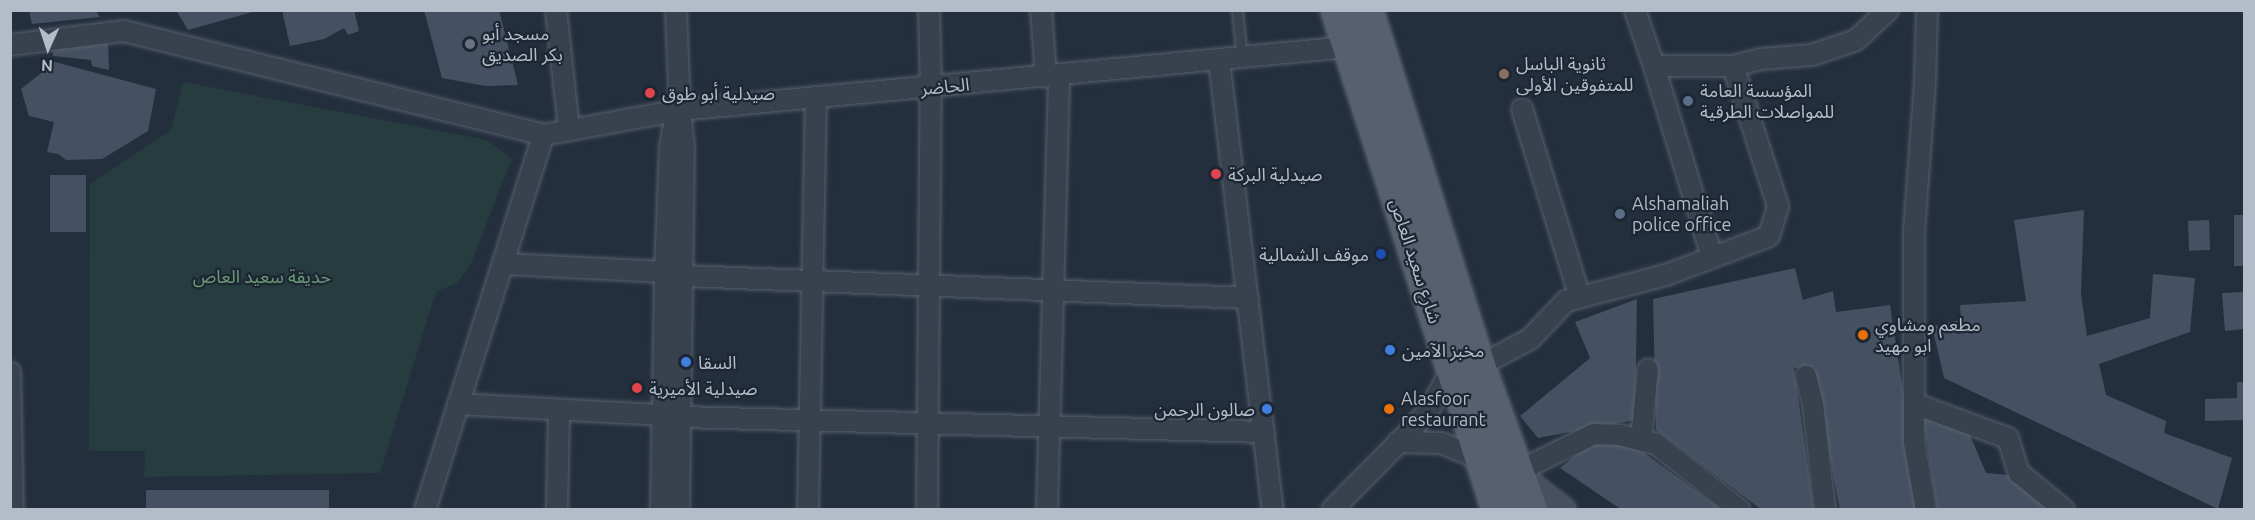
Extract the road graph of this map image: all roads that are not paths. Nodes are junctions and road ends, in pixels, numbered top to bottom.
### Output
1 (556, 10) edge
2 (676, 10) edge
3 (929, 10) edge
4 (1041, 10) edge
5 (1237, 10) edge
6 (1338, 10) edge
7 (1367, 10) edge
8 (1635, 10) edge
9 (1888, 10) edge
10 (1927, 10) edge
11 (10, 45) edge
12 (1348, 47) junction
13 (1242, 57) junction
14 (1219, 60) junction
15 (1654, 66) junction
16 (1733, 66) junction
17 (1053, 76) junction
18 (931, 87) junction
19 (816, 98) junction
20 (1522, 109) dead end
21 (680, 110) junction
22 (569, 130) junction
23 (543, 135) junction
24 (1712, 257) junction
25 (505, 264) junction
26 (675, 274) junction
27 (812, 281) junction
28 (928, 286) junction
29 (1053, 290) junction
30 (1580, 297) junction
31 (1248, 298) junction
32 (1465, 368) junction
33 (1648, 369) dead end
34 (10, 372) edge
35 (1806, 376) dead end
36 (458, 404) junction
37 (1915, 404) junction
38 (559, 412) junction
39 (672, 416) junction
40 (810, 421) junction
41 (928, 424) junction
42 (1049, 427) junction
43 (1264, 432) junction
44 (11, 434) edge
45 (1641, 440) junction
46 (1398, 442) junction
47 (1480, 459) junction
48 (1517, 476) junction
49 (13, 510) edge
50 (425, 510) edge
51 (557, 510) edge
52 (661, 510) edge
53 (679, 510) edge
54 (808, 510) edge
55 (927, 510) edge
56 (1047, 510) edge
57 (1273, 510) edge
58 (1332, 510) edge
59 (1498, 510) edge
60 (1530, 510) edge
61 (1561, 510) edge
62 (1740, 510) edge
63 (1825, 510) edge
64 (1926, 510) edge
65 (2064, 510) edge

1 - 22 street
2 - 21 street
3 - 18 street
4 - 17 street
5 - 13 lane
6 - 12 main road, شارع سعيد العاص
7 - 32 main road
8 - 15 street
9 - 16 street
10 - 37 street
11 - 23 street
12 - 13 street, الحاضر
12 - 32 main road, شارع سعيد العاص
13 - 14 street, الحاضر
14 - 17 street, الحاضر
14 - 31 street
15 - 16 street
15 - 24 street
16 - 24 street
17 - 18 street, الحاضر
17 - 29 street
18 - 19 street, الحاضر
18 - 28 street
19 - 21 street, الحاضر
19 - 27 street
20 - 30 street
21 - 22 street, الحاضر
21 - 26 street
22 - 23 street, الحاضر
23 - 25 street
24 - 30 street
25 - 26 street
25 - 36 street
26 - 27 street
26 - 39 street
27 - 28 street
27 - 40 street
28 - 29 street
28 - 41 street
29 - 31 street
29 - 42 street
30 - 32 street
31 - 43 street
32 - 46 street
32 - 47 main road, شارع سعيد العاص
32 - 48 main road
33 - 45 street
34 - 44 street
35 - 63 street
36 - 38 street
36 - 50 street
37 - 64 street
37 - 65 street
38 - 39 street
38 - 51 street
39 - 40 street
39 - 52 street
39 - 53 street
40 - 41 street
40 - 54 street
41 - 42 street
41 - 55 street
42 - 43 street
42 - 56 street
43 - 57 street
44 - 49 street
45 - 48 street
45 - 62 street
46 - 47 street
46 - 58 street
47 - 59 main road, شارع سعيد العاص
48 - 60 main road
48 - 61 main road

